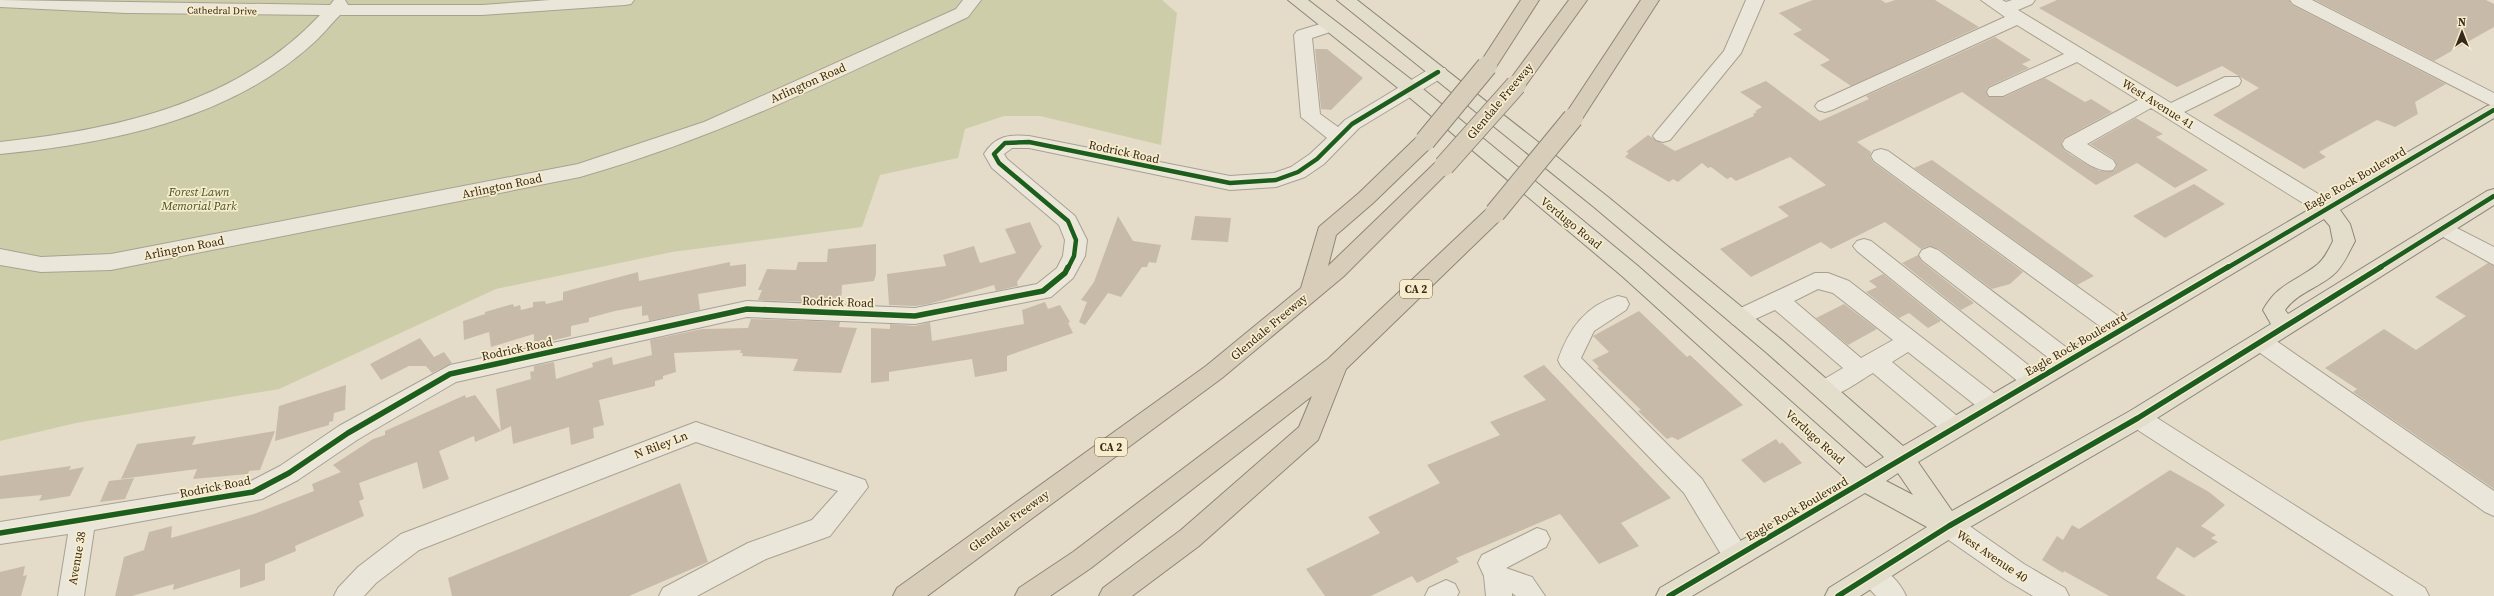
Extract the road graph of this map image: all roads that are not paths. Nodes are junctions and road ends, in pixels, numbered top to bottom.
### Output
1 (625, 0) edge
2 (972, 0) edge
3 (1297, 0) edge
4 (1346, 0) edge
5 (1530, 0) edge
6 (1578, 0) edge
7 (1650, 0) edge
8 (1755, 0) edge
9 (2026, 0) edge
10 (2299, 0) edge
11 (2313, 0) edge
12 (0, 2) edge
13 (339, 5) edge
14 (2005, 9) edge
15 (1330, 26) junction
16 (2078, 54) junction
17 (1438, 72) junction
18 (2232, 81) dead end
19 (1410, 88) junction
20 (2494, 90) edge
21 (1996, 92) dead end
22 (2152, 100) junction
23 (2494, 101) edge
24 (1825, 106) dead end
25 (2494, 110) edge
26 (2170, 111) junction
27 (1664, 136) dead end
28 (1339, 137) junction
29 (0, 148) edge
30 (1881, 156) dead end
31 (2106, 165) dead end
32 (2494, 196) edge
33 (2326, 208) junction
34 (2443, 228) junction
35 (1864, 246) dead end
36 (1930, 255) dead end
37 (0, 257) edge
38 (2494, 257) edge
39 (1311, 292) junction
40 (1778, 300) junction
41 (1618, 304) dead end
42 (1740, 318) junction
43 (2285, 327) junction
44 (2120, 329) junction
45 (1910, 340) junction
46 (2261, 342) junction
47 (2067, 360) junction
48 (1336, 365) junction
49 (1867, 365) junction
50 (2033, 381) junction
51 (1824, 390) junction
52 (1992, 405) junction
53 (2138, 418) junction
54 (1954, 427) junction
55 (1902, 459) junction
56 (1864, 481) junction
57 (2494, 504) edge
58 (83, 521) junction
59 (1949, 526) junction
60 (0, 533) edge
61 (1537, 539) dead end
62 (1736, 556) junction
63 (1873, 575) junction
64 (1498, 586) edge
65 (2038, 592) edge
66 (71, 596) edge
67 (347, 596) edge
68 (672, 596) edge
69 (906, 596) edge
70 (1028, 596) edge
71 (1112, 596) edge
72 (1532, 596) edge
73 (1669, 596) edge
74 (1838, 596) edge
75 (1893, 596) edge
76 (2416, 596) edge

1 - 13 street
2 - 37 street, Arlington Road
3 - 15 main road, Verdugo Road
4 - 17 main road
5 - 39 highway, bridge
6 - 39 highway, Glendale Freeway / CA 2, bridge
7 - 48 highway, CA 2, bridge
8 - 27 street
9 - 14 street
10 - 23 street
11 - 20 street
12 - 13 street, Cathedral Drive
13 - 29 street
14 - 16 street, West Avenue 41
14 - 24 street
15 - 19 main road, Verdugo Road
15 - 28 street
16 - 21 street
16 - 22 street, West Avenue 41
17 - 19 street, Rodrick Road
17 - 42 main road
18 - 26 street
19 - 28 street, Rodrick Road
19 - 56 main road, Verdugo Road
22 - 26 street, West Avenue 41
22 - 31 street
25 - 33 main road, Eagle Rock Boulevard
26 - 33 street, West Avenue 41
28 - 58 street, Rodrick Road
30 - 44 street
32 - 34 main road
33 - 43 main road
33 - 44 main road, Eagle Rock Boulevard
34 - 38 street
34 - 43 main road
35 - 50 street
36 - 47 street
39 - 69 highway, Glendale Freeway / CA 2
40 - 42 street
40 - 45 street
40 - 49 street
41 - 62 street
42 - 51 main road
43 - 46 main road
44 - 47 main road, Eagle Rock Boulevard
45 - 49 street
45 - 52 street
46 - 53 main road
46 - 57 street
47 - 50 main road, Eagle Rock Boulevard
48 - 70 highway, CA 2
48 - 71 highway
49 - 51 street
49 - 54 street
50 - 52 main road, Eagle Rock Boulevard
51 - 55 main road
52 - 54 main road, Eagle Rock Boulevard
53 - 59 main road
53 - 76 street
54 - 55 main road, Eagle Rock Boulevard
55 - 56 main road, Eagle Rock Boulevard
55 - 59 main road
56 - 59 main road, Verdugo Road
56 - 62 main road, Eagle Rock Boulevard
58 - 60 street, Rodrick Road
58 - 66 street, Avenue 38
59 - 63 main road
59 - 65 street, West Avenue 40
61 - 64 street
62 - 73 main road, Eagle Rock Boulevard
63 - 74 main road
63 - 75 street
64 - 72 street
67 - 68 street, N Riley Ln

